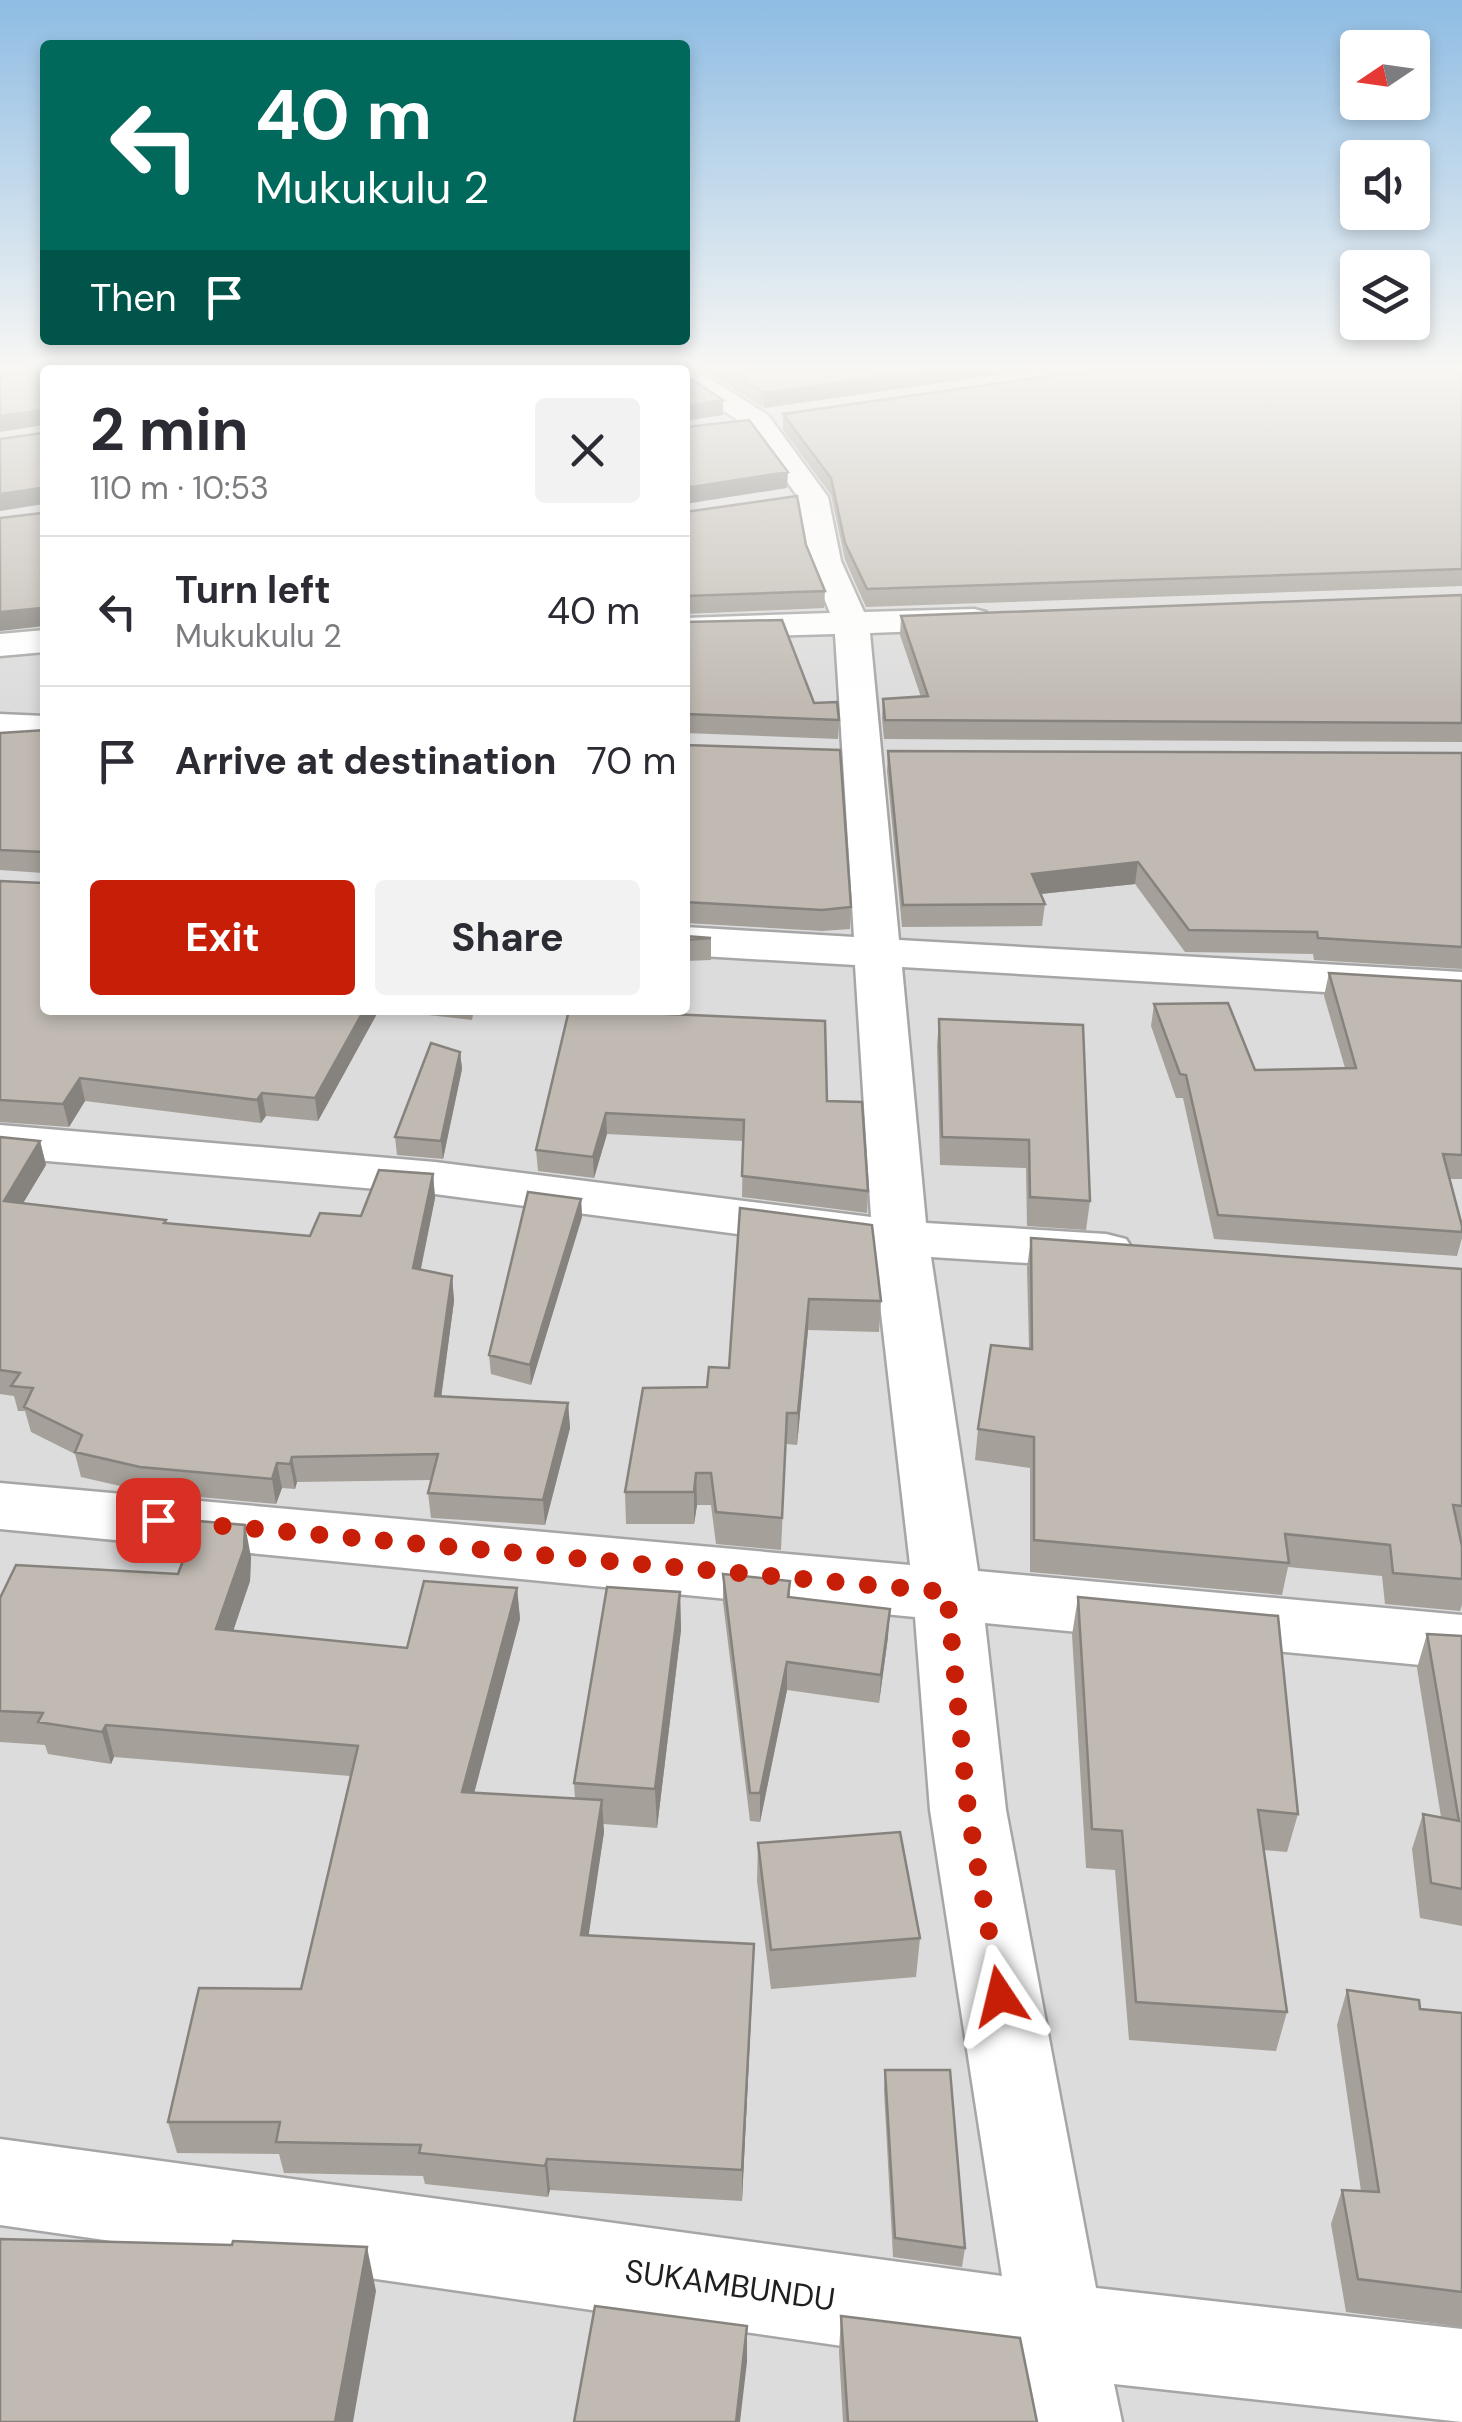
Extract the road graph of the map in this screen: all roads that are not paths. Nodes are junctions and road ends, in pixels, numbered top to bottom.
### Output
1 (789, 481) edge
2 (1010, 618) edge
3 (852, 624) junction
4 (690, 628) edge
5 (40, 641) edge
6 (0, 645) edge
7 (0, 726) edge
8 (40, 727) edge
9 (690, 941) edge
10 (878, 954) junction
11 (1462, 986) edge
12 (0, 1141) edge
13 (900, 1238) junction
14 (1147, 1253) edge
15 (0, 1506) edge
16 (947, 1592) junction
17 (1462, 1642) edge
18 (0, 2182) edge
19 (1057, 2330) junction
20 (1462, 2378) edge
21 (1073, 2422) edge

1 - 3 street
2 - 3 street
3 - 4 street
3 - 10 street
5 - 6 street
7 - 8 street
9 - 10 street
10 - 11 street
10 - 13 street
12 - 13 street
13 - 14 street
13 - 16 street
15 - 16 street
16 - 17 street
16 - 19 street
18 - 19 street, SUKAMBUNDU
19 - 20 street, SUKAMBUNDU
19 - 21 street

